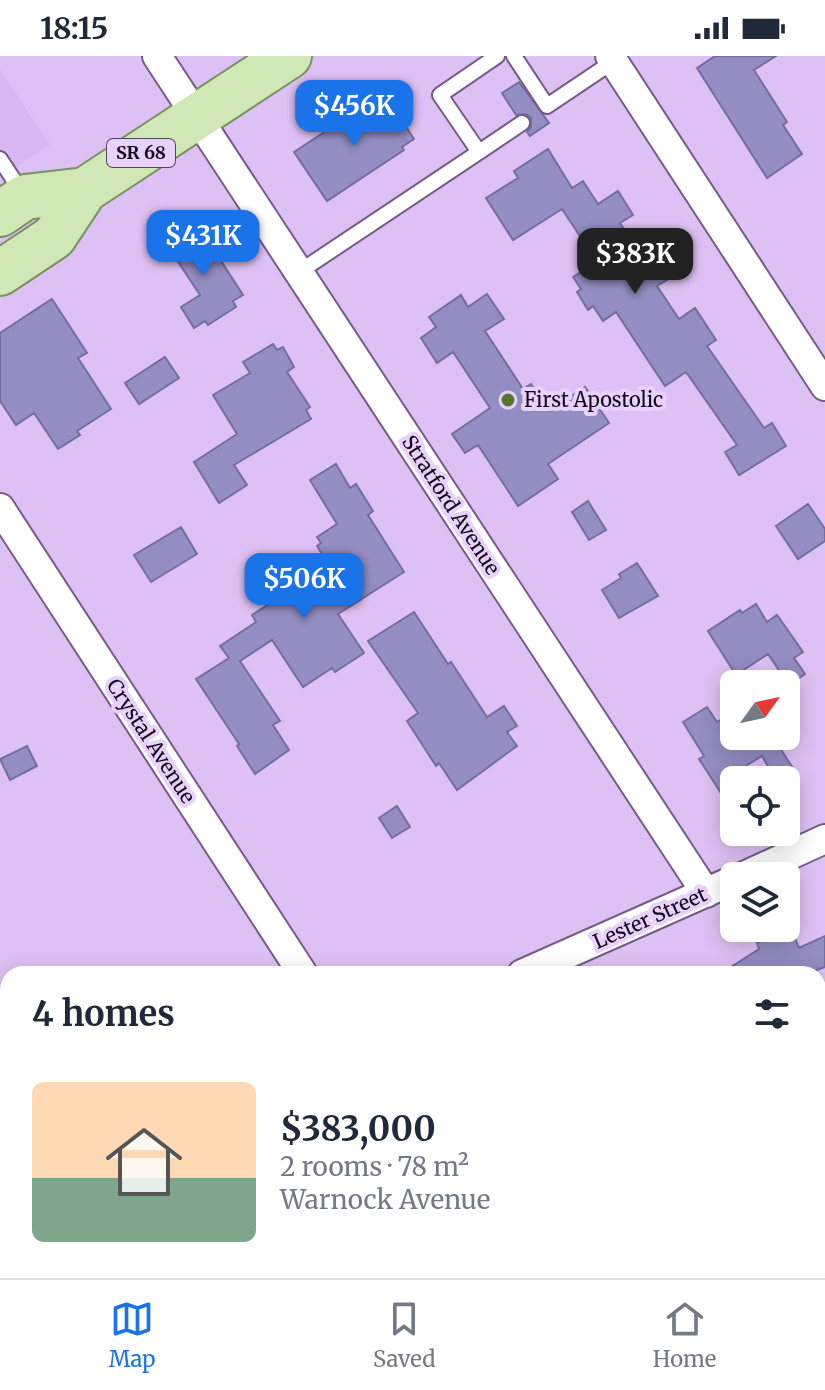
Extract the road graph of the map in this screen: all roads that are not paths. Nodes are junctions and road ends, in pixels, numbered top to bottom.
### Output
1 (157, 56) edge
2 (289, 56) edge
3 (497, 56) edge
4 (514, 56) edge
5 (612, 59) edge
6 (197, 116) junction
7 (522, 123) dead end
8 (479, 152) junction
9 (0, 159) edge
10 (85, 190) junction
11 (13, 206) edge
12 (299, 272) junction
13 (0, 273) edge
14 (825, 386) edge
15 (0, 508) edge
16 (825, 839) edge
17 (775, 862) edge
18 (720, 886) edge
19 (706, 893) junction
20 (298, 966) edge
21 (540, 966) edge

1 - 6 street, Stratford Avenue
2 - 6 main road, SR 68
3 - 8 lane
4 - 5 lane
5 - 14 street
6 - 10 main road, SR 68
6 - 12 street, Stratford Avenue
7 - 8 lane
8 - 12 lane
9 - 11 lane
10 - 11 main road, SR 68
10 - 13 main road, SR 68
12 - 19 street, Stratford Avenue
15 - 20 street, Crystal Avenue
16 - 17 street
18 - 19 street, Lester Street
19 - 21 street, Lester Street

